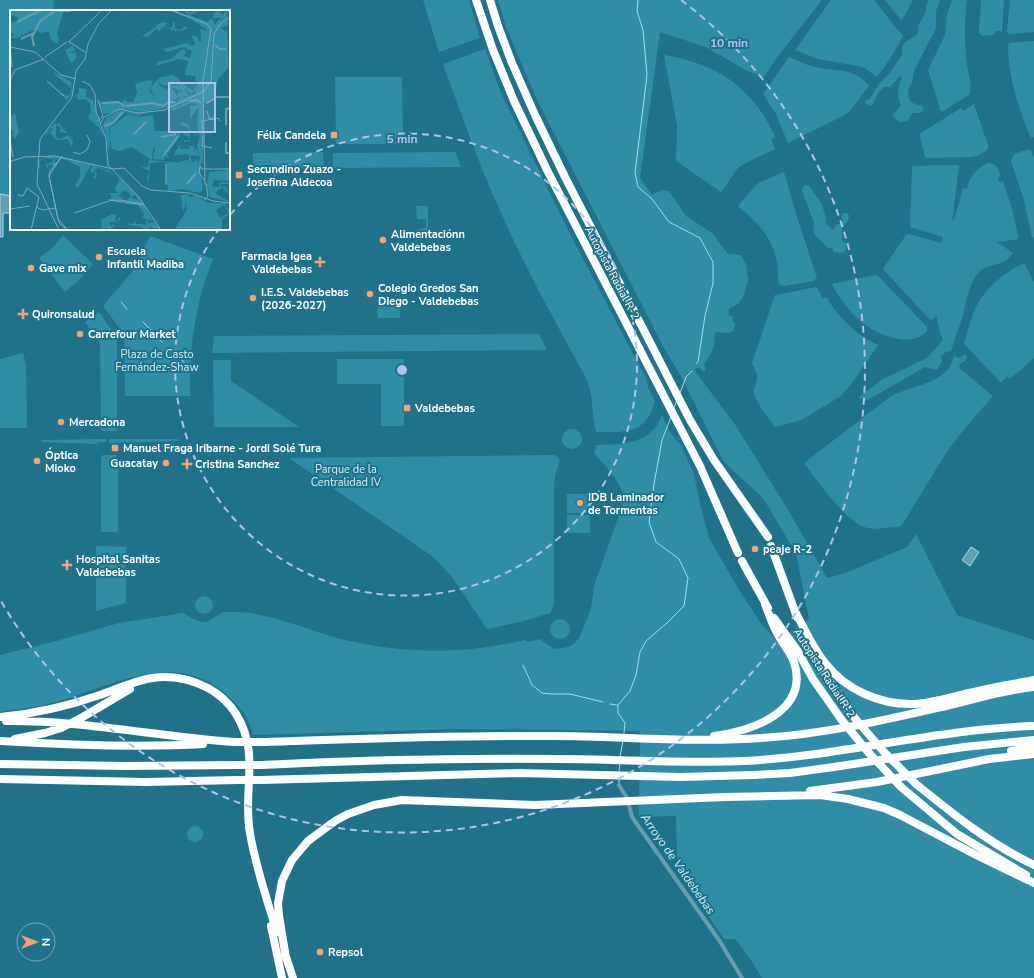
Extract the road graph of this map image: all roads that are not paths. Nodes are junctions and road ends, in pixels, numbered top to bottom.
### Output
1 (476, 0) edge
2 (490, 0) edge
3 (768, 538) dead end
4 (771, 546) dead end
5 (738, 553) dead end
6 (742, 561) dead end
7 (765, 604) junction
8 (796, 613) junction
9 (179, 678) junction
10 (1034, 680) edge
11 (1034, 687) edge
12 (1034, 690) edge
13 (982, 697) junction
14 (0, 717) edge
15 (0, 721) edge
16 (1034, 726) edge
17 (677, 739) junction
18 (1034, 740) edge
19 (0, 741) edge
20 (236, 742) junction
21 (1034, 747) edge
22 (1034, 754) edge
23 (1, 764) edge
24 (921, 773) junction
25 (0, 779) edge
26 (725, 797) junction
27 (1034, 865) edge
28 (1034, 879) edge
29 (1034, 883) edge
30 (264, 888) junction
31 (286, 958) junction
32 (282, 978) edge
33 (293, 978) edge

1 - 5 highway, Autopista Radial R-2
2 - 3 highway, Autopista Radial R-2
4 - 8 highway, Autopista Radial R-2
6 - 7 highway, Autopista Radial R-2
7 - 17 highway
7 - 28 highway, Autopista Radial R-2, bridge
8 - 10 highway
8 - 27 highway, Autopista Radial R-2, bridge
9 - 14 highway
9 - 19 highway, bridge
9 - 30 highway
11 - 13 highway
12 - 13 highway
13 - 17 highway
15 - 20 highway
16 - 23 highway, bridge
17 - 20 highway, bridge
18 - 25 highway, bridge
19 - 20 highway
21 - 24 highway
22 - 24 highway
24 - 26 highway
26 - 29 highway
26 - 31 highway
30 - 31 highway
30 - 32 highway
31 - 33 highway

